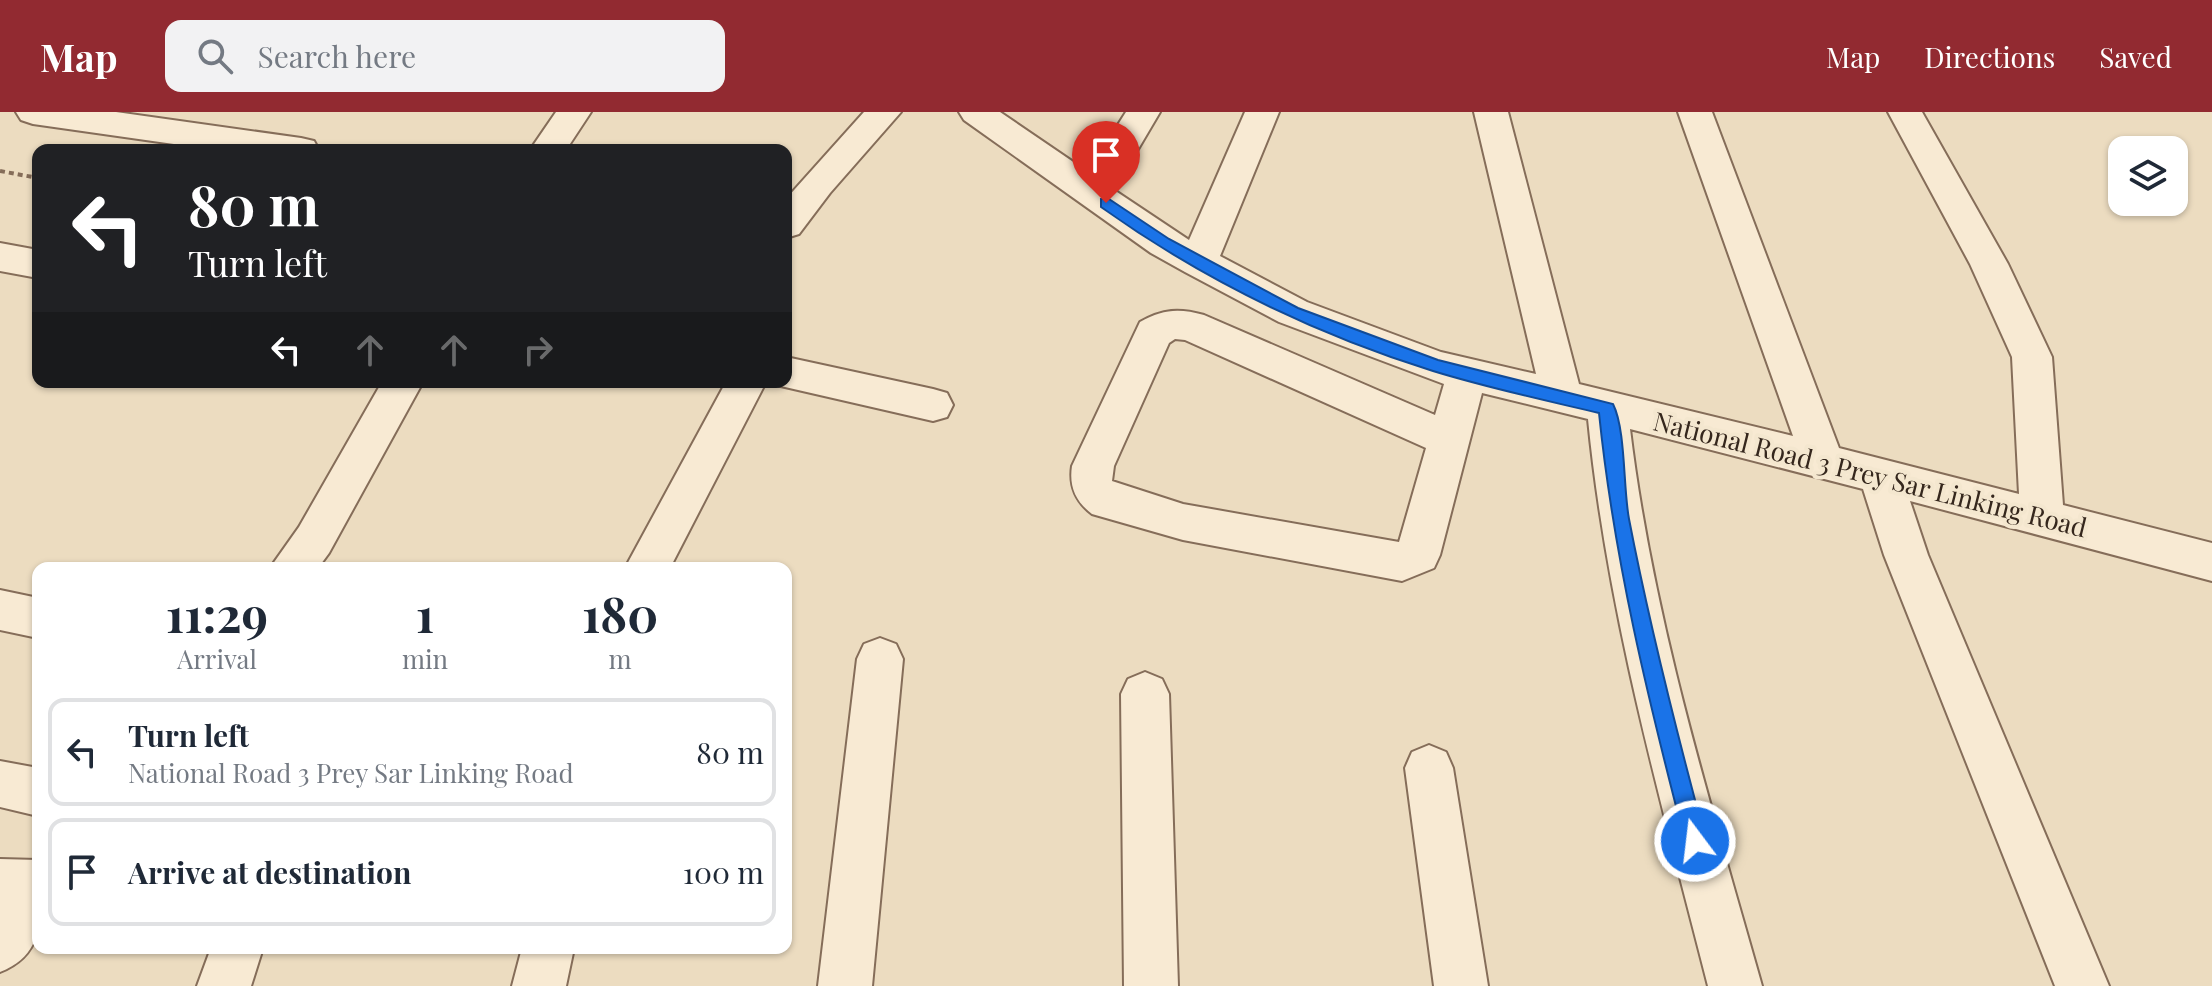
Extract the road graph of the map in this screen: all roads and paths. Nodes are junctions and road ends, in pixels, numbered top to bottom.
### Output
1 (33, 112) edge
2 (574, 112) edge
3 (884, 112) edge
4 (976, 112) edge
5 (1143, 112) edge
6 (1262, 112) edge
7 (1491, 112) edge
8 (1695, 112) edge
9 (1905, 112) edge
10 (259, 144) edge
11 (552, 144) edge
12 (0, 171) edge
13 (32, 177) edge
14 (1093, 194) junction
15 (792, 217) edge
16 (0, 257) edge
17 (1198, 262) junction
18 (32, 263) edge
19 (1467, 373) junction
20 (792, 374) edge
21 (400, 388) edge
22 (743, 388) edge
23 (1562, 397) junction
24 (933, 405) dead end
25 (1607, 409) junction
26 (1448, 439) junction
27 (1823, 462) junction
28 (1881, 478) junction
29 (2042, 519) junction
30 (305, 559) edge
31 (650, 562) edge
32 (2212, 562) edge
33 (0, 610) edge
34 (32, 617) edge
35 (880, 659) dead end
36 (1145, 694) dead end
37 (1429, 768) dead end
38 (0, 784) edge
39 (32, 791) edge
40 (0, 885) edge
41 (32, 886) edge
42 (32, 905) edge
43 (0, 946) edge
44 (235, 954) edge
45 (547, 954) edge
46 (224, 986) edge
47 (539, 986) edge
48 (845, 986) edge
49 (1151, 986) edge
50 (1461, 986) edge
51 (1735, 986) edge
52 (2082, 986) edge

1 - 10 street
2 - 11 street
3 - 15 street
4 - 14 street, National Road 3 Prey Sar Linking Road
5 - 14 street
6 - 17 street
7 - 23 street
8 - 27 street
9 - 29 street
12 - 13 path
14 - 17 street, National Road 3 Prey Sar Linking Road
16 - 18 street
17 - 19 street, National Road 3 Prey Sar Linking Road
19 - 23 street, National Road 3 Prey Sar Linking Road
19 - 26 street
20 - 24 street
21 - 30 street
22 - 31 street
23 - 25 street, National Road 3 Prey Sar Linking Road
25 - 27 street, National Road 3 Prey Sar Linking Road
25 - 51 street
26 - 26 street
27 - 28 street, National Road 3 Prey Sar Linking Road
28 - 29 street, National Road 3 Prey Sar Linking Road
28 - 52 street
29 - 32 street, National Road 3 Prey Sar Linking Road
33 - 34 street
35 - 48 street
36 - 49 street
37 - 50 street
38 - 39 street
40 - 41 street
42 - 43 street
44 - 46 street
45 - 47 street

